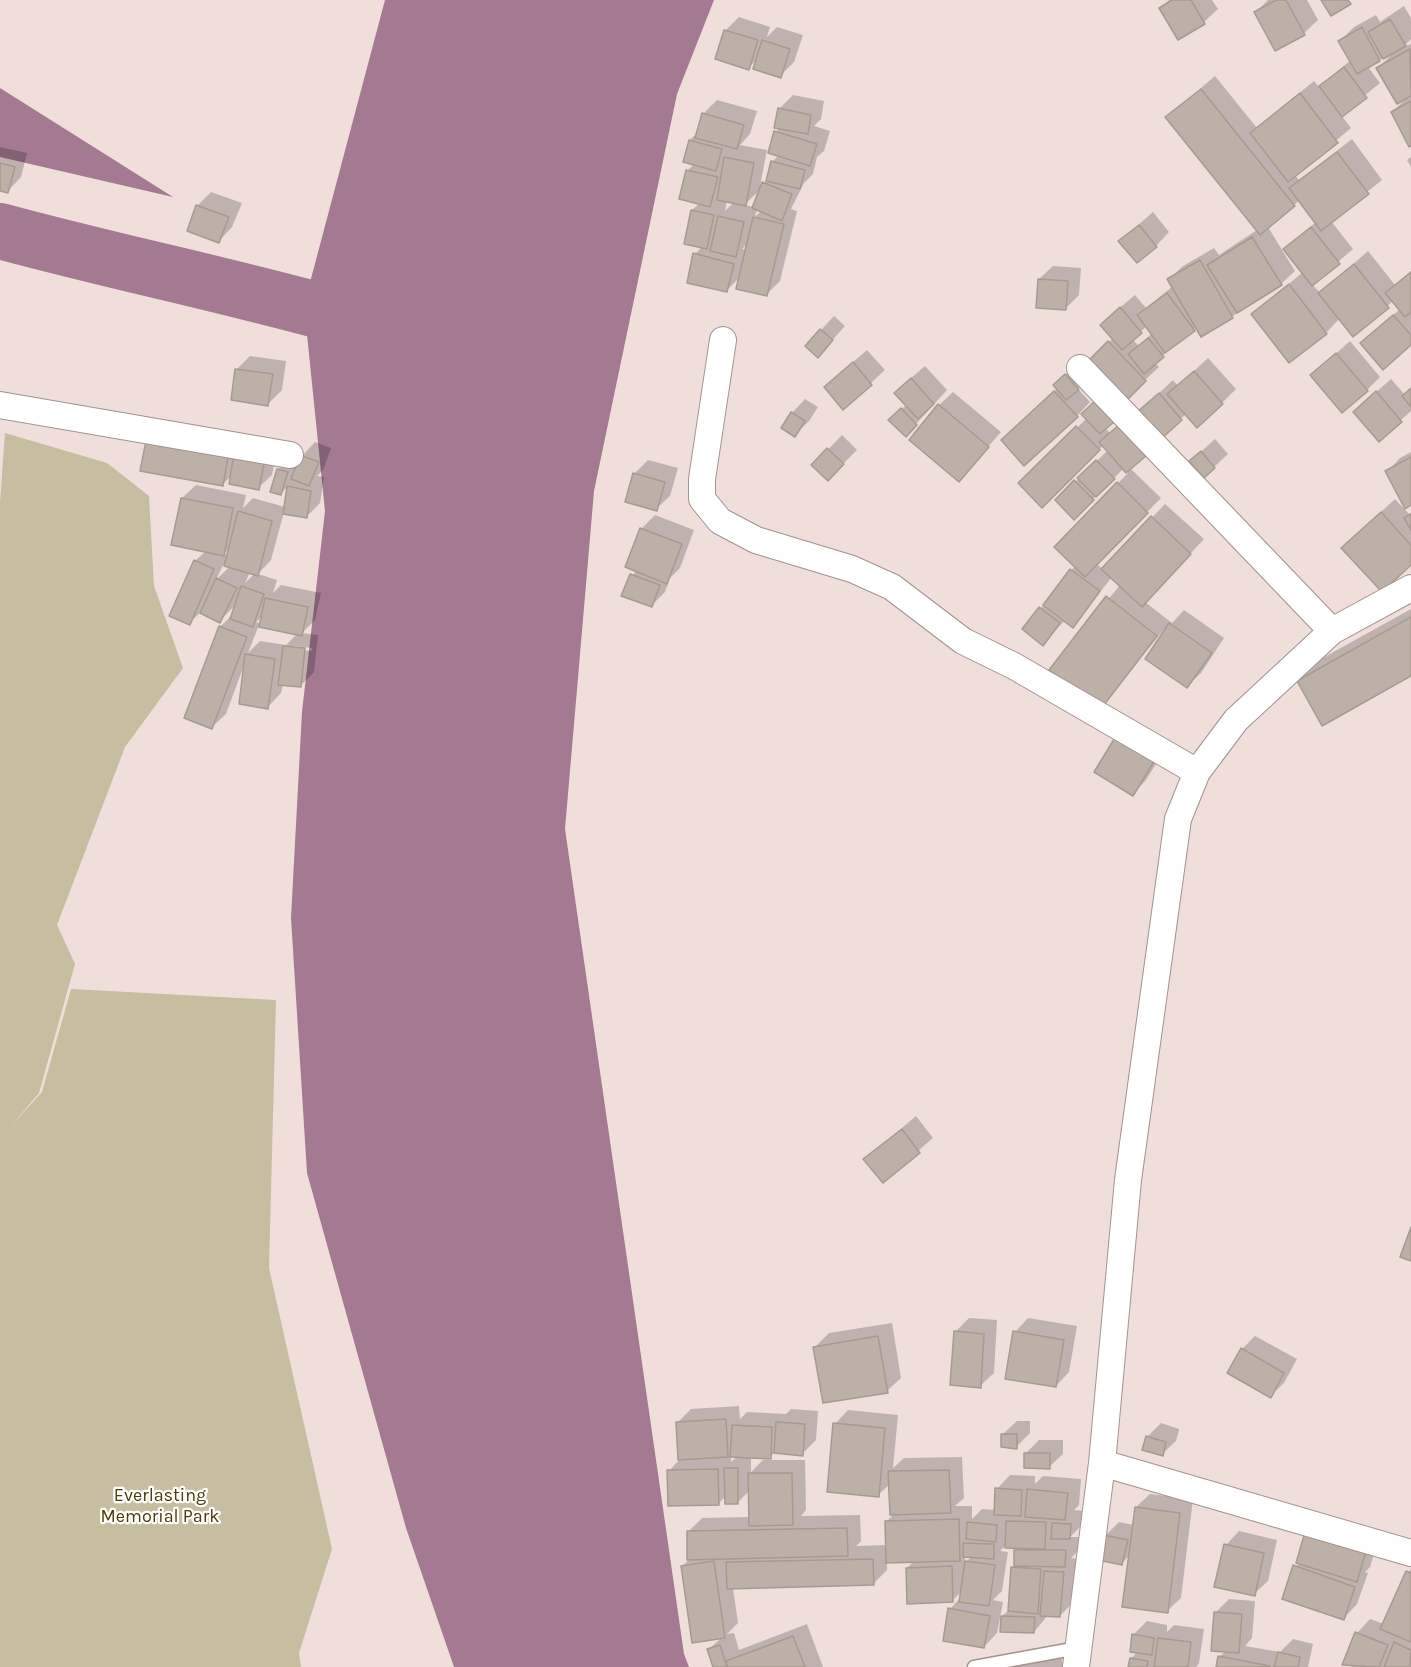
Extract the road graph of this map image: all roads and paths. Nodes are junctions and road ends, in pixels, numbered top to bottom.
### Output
1 (723, 340) dead end
2 (1080, 368) dead end
3 (0, 405) edge
4 (290, 455) dead end
5 (1411, 588) edge
6 (1332, 632) junction
7 (1197, 772) junction
8 (1102, 1463) junction
9 (1411, 1552) edge
10 (1077, 1657) edge
11 (974, 1667) edge

1 - 7 street
2 - 6 street
3 - 4 street
5 - 6 street
6 - 7 street
7 - 8 street
8 - 9 street
8 - 10 street
10 - 11 lane

